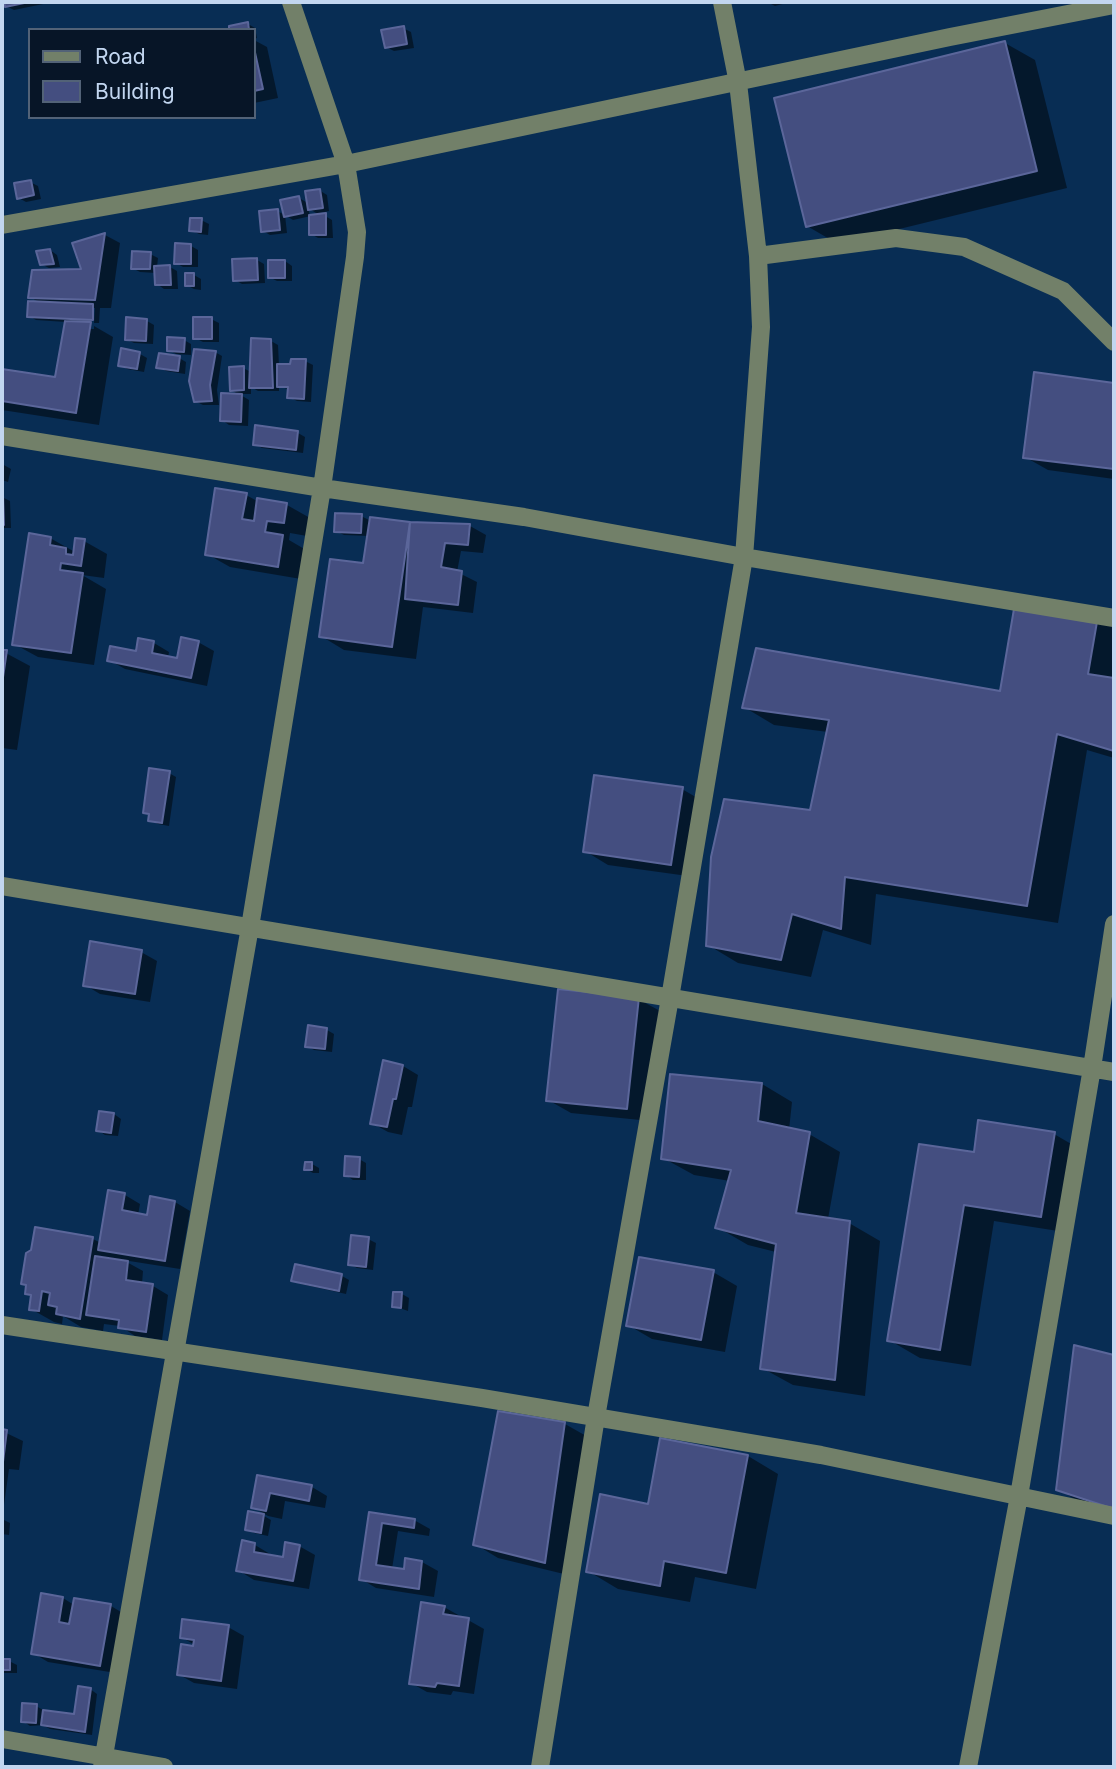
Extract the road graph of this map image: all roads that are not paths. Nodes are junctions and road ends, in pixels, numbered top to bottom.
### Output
1 (291, 2) edge
2 (722, 2) edge
3 (1114, 5) edge
4 (738, 83) junction
5 (346, 164) junction
6 (2, 225) edge
7 (758, 256) junction
8 (1114, 342) edge
9 (2, 436) edge
10 (322, 488) junction
11 (744, 557) junction
12 (1114, 618) edge
13 (2, 886) edge
14 (1114, 924) edge
15 (250, 927) junction
16 (670, 998) junction
17 (1092, 1068) junction
18 (1114, 1072) edge
19 (2, 1325) edge
20 (175, 1353) junction
21 (596, 1417) junction
22 (1018, 1496) junction
23 (1114, 1516) edge
24 (2, 1740) edge
25 (103, 1762) edge
26 (164, 1767) edge
27 (540, 1767) edge
28 (968, 1767) edge

1 - 5 street
2 - 4 street
3 - 4 street
4 - 5 street
4 - 7 street
5 - 6 street
5 - 10 street
7 - 8 street
7 - 11 street
9 - 10 street
10 - 11 street
10 - 15 street
11 - 12 street
11 - 16 street
13 - 15 street
14 - 17 street
15 - 16 street
15 - 20 street
16 - 17 street
16 - 21 street
17 - 18 street
17 - 22 street
19 - 20 street
20 - 21 street
20 - 25 street
21 - 22 street
21 - 27 street
22 - 23 street
22 - 28 street
24 - 25 street
25 - 26 street

